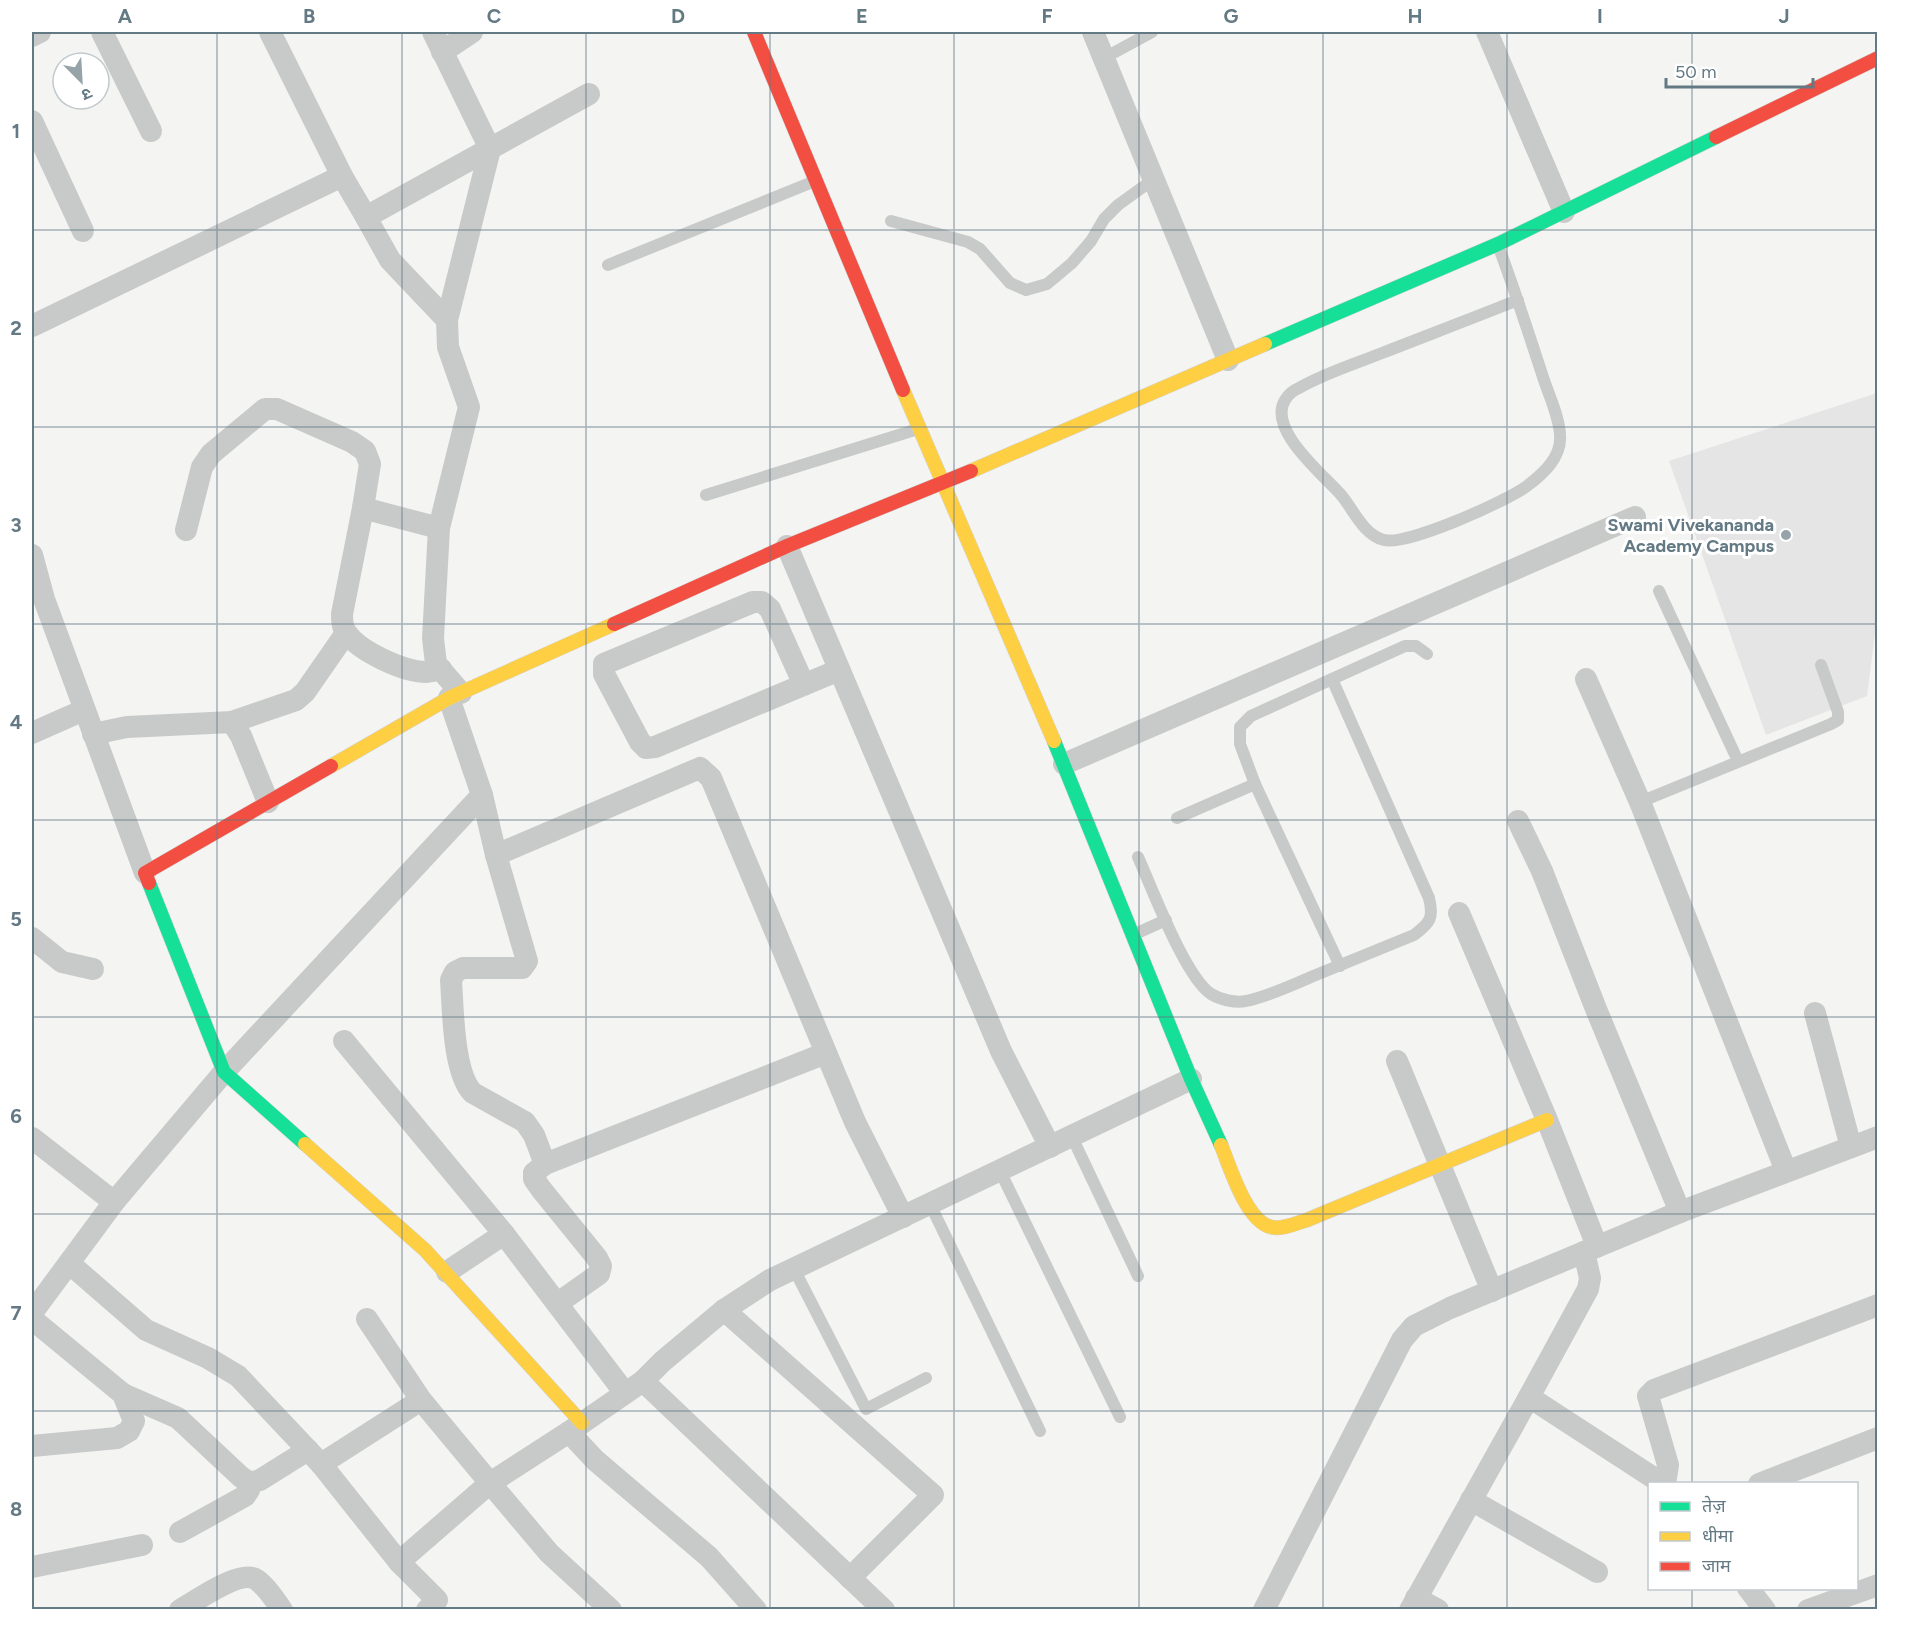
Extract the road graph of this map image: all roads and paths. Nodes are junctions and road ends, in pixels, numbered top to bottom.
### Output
1 (40, 32) edge
2 (102, 32) edge
3 (270, 32) edge
4 (472, 32) edge
5 (754, 32) edge
6 (1093, 32) edge
7 (1152, 32) edge
8 (1487, 32) edge
9 (32, 36) edge
10 (438, 42) edge
11 (1104, 58) junction
12 (1878, 58) edge
13 (589, 94) dead end
14 (32, 121) edge
15 (151, 130) dead end
16 (490, 149) junction
17 (342, 176) junction
18 (1154, 179) junction
19 (816, 180) junction
20 (1564, 212) junction
21 (366, 217) junction
22 (891, 221) dead end
23 (83, 231) dead end
24 (1498, 244) junction
25 (608, 265) dead end
26 (1518, 300) junction
27 (447, 320) junction
28 (32, 326) edge
29 (1228, 360) junction
30 (919, 429) junction
31 (942, 484) junction
32 (706, 495) dead end
33 (363, 508) junction
34 (1635, 517) dead end
35 (439, 528) junction
36 (186, 530) dead end
37 (787, 546) junction
38 (32, 555) edge
39 (1659, 591) dead end
40 (346, 633) junction
41 (1427, 654) dead end
42 (1821, 665) dead end
43 (441, 669) junction
44 (839, 670) junction
45 (1332, 679) junction
46 (1586, 679) dead end
47 (804, 685) junction
48 (455, 696) junction
49 (84, 710) junction
50 (232, 722) junction
51 (32, 733) edge
52 (93, 734) junction
53 (1738, 761) junction
54 (1064, 764) junction
55 (1255, 784) junction
56 (482, 795) junction
57 (1640, 801) junction
58 (268, 802) junction
59 (1177, 818) dead end
60 (1518, 821) dead end
61 (496, 855) junction
62 (1138, 857) dead end
63 (145, 873) junction
64 (1459, 913) dead end
65 (1166, 920) junction
66 (1134, 934) junction
67 (32, 938) edge
68 (1340, 966) junction
69 (93, 969) dead end
70 (1815, 1013) dead end
71 (344, 1041) dead end
72 (826, 1053) junction
73 (1397, 1060) dead end
74 (224, 1072) junction
75 (1191, 1079) junction
76 (1547, 1120) junction
77 (1072, 1137) junction
78 (1878, 1137) edge
79 (32, 1138) edge
80 (1050, 1147) junction
81 (1851, 1147) junction
82 (545, 1164) junction
83 (1440, 1165) junction
84 (1000, 1171) junction
85 (1786, 1171) junction
86 (114, 1202) junction
87 (930, 1204) junction
88 (1680, 1212) junction
89 (903, 1217) junction
90 (504, 1234) junction
91 (1590, 1249) junction
92 (70, 1264) junction
93 (794, 1269) junction
94 (447, 1272) junction
95 (1138, 1276) dead end
96 (1492, 1291) junction
97 (558, 1303) junction
98 (1878, 1305) edge
99 (724, 1310) junction
100 (32, 1313) edge
101 (367, 1318) dead end
102 (32, 1319) edge
103 (926, 1378) dead end
104 (634, 1387) junction
105 (123, 1394) junction
106 (1528, 1397) junction
107 (421, 1400) junction
108 (1120, 1417) dead end
109 (576, 1427) junction
110 (1040, 1431) dead end
111 (1878, 1438) edge
112 (32, 1446) edge
113 (315, 1457) junction
114 (250, 1482) junction
115 (1661, 1482) edge
116 (1664, 1482) edge
117 (1764, 1482) edge
118 (490, 1483) junction
119 (1471, 1500) junction
120 (180, 1532) dead end
121 (142, 1545) dead end
122 (399, 1562) junction
123 (32, 1567) edge
124 (1597, 1572) dead end
125 (850, 1578) junction
126 (1878, 1585) edge
127 (1750, 1590) edge
128 (1413, 1604) edge
129 (437, 1606) edge
130 (180, 1610) edge
131 (282, 1610) edge
132 (611, 1610) edge
133 (756, 1610) edge
134 (884, 1610) edge
135 (1264, 1610) edge
136 (1438, 1610) edge
137 (1765, 1610) edge
138 (1808, 1610) edge

1 - 9 street
2 - 15 street
3 - 17 street
4 - 10 street
5 - 19 street
6 - 11 street
7 - 11 lane
8 - 20 street
10 - 16 street
11 - 18 street
12 - 20 street
13 - 16 street
14 - 23 street
16 - 21 street
16 - 27 street
17 - 21 street
17 - 28 street
18 - 22 lane
18 - 29 street
19 - 25 lane
19 - 30 street
20 - 24 street
21 - 27 street
24 - 26 lane
24 - 29 street
26 - 26 lane
27 - 35 street
29 - 31 street
30 - 31 street
30 - 32 lane
31 - 37 street
31 - 54 street
33 - 35 street
33 - 36 street
33 - 40 street
34 - 54 street
35 - 43 street
37 - 44 street
37 - 48 street
38 - 49 street
39 - 53 lane
40 - 43 street
40 - 50 street
41 - 45 lane
42 - 53 lane
43 - 48 street
44 - 47 street
44 - 80 street
45 - 55 lane
45 - 68 lane
46 - 57 street
47 - 47 street
48 - 56 street
48 - 58 street
49 - 51 street
49 - 52 street
50 - 52 street
50 - 58 street
52 - 63 street
53 - 57 lane
54 - 66 street
55 - 59 lane
55 - 68 lane
56 - 61 street
56 - 74 street
57 - 85 street
58 - 63 street
60 - 88 street
61 - 72 street
61 - 82 street
62 - 65 lane
63 - 74 street
64 - 76 street
65 - 66 lane
65 - 68 lane
66 - 75 street
67 - 69 street
70 - 81 street
71 - 90 street
72 - 82 street
72 - 89 street
73 - 83 street
74 - 86 street
74 - 94 street
75 - 77 street
75 - 83 street
76 - 83 street
76 - 91 street
77 - 80 street
77 - 95 lane
78 - 81 street
79 - 86 street
80 - 84 street
81 - 85 street
82 - 97 street
83 - 96 street
84 - 87 street
84 - 108 lane
85 - 88 street
86 - 92 street
87 - 89 street
87 - 110 lane
88 - 91 street
89 - 93 street
90 - 94 street
90 - 97 street
91 - 96 street
91 - 106 street
92 - 100 street
92 - 113 street
93 - 99 street
93 - 103 lane
94 - 109 street
96 - 135 street
97 - 104 street
98 - 116 street
99 - 104 street
99 - 125 street
101 - 107 street
102 - 105 street
104 - 109 street
104 - 125 street
105 - 112 street
105 - 114 street
106 - 115 street
106 - 119 street
107 - 113 street
107 - 118 street
109 - 118 street
109 - 133 street
111 - 117 street
113 - 114 street
113 - 122 street
114 - 120 street
118 - 122 street
118 - 132 street
119 - 124 street
119 - 128 street
121 - 123 street
122 - 129 street
125 - 134 street
126 - 138 street
127 - 137 street
128 - 136 street
130 - 131 street

